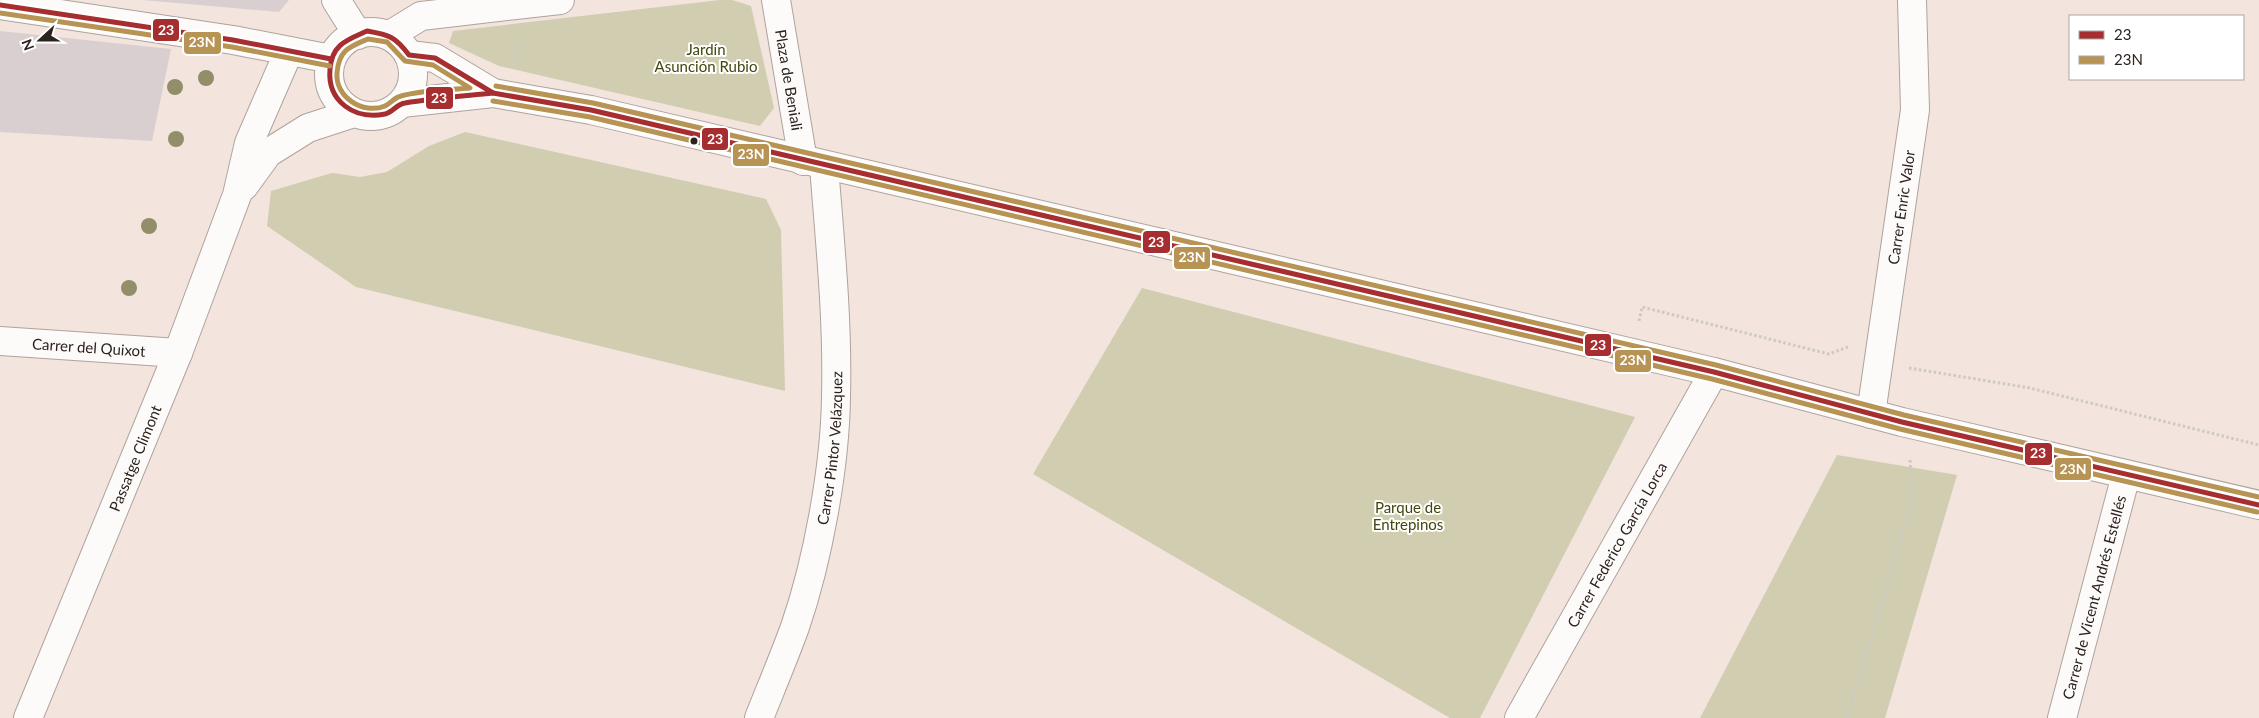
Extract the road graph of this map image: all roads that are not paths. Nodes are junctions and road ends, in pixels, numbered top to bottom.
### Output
1 (336, 0) edge
2 (560, 0) edge
3 (776, 0) edge
4 (1912, 0) edge
5 (0, 5) edge
6 (358, 35) junction
7 (390, 35) junction
8 (289, 51) junction
9 (410, 55) junction
10 (331, 60) junction
11 (503, 94) junction
12 (402, 103) junction
13 (354, 112) junction
14 (814, 164) junction
15 (237, 195) junction
16 (0, 341) edge
17 (178, 353) junction
18 (1714, 372) junction
19 (1871, 414) junction
20 (2126, 476) junction
21 (2259, 506) edge
22 (28, 718) edge
23 (759, 718) edge
24 (1519, 718) edge
25 (2062, 718) edge

1 - 6 street
2 - 7 street
3 - 14 street, Plaza de Beniali
4 - 19 street, Carrer Enric Valor
5 - 8 street
6 - 7 street
6 - 10 street
7 - 9 street
8 - 10 street
8 - 15 street, Passatge Climont
9 - 11 street
9 - 12 street
10 - 13 street
11 - 12 street
11 - 14 street
12 - 13 street
13 - 15 street, Passatge Climont
14 - 18 street
14 - 23 street, Carrer Pintor Velázquez
15 - 17 street, Passatge Climont
16 - 17 street, Carrer del Quixot
17 - 22 street, Passatge Climont
18 - 19 street
18 - 24 street, Carrer Federico García Lorca
19 - 20 street
20 - 21 street
20 - 25 street, Carrer de Vicent Andrés Estellés

